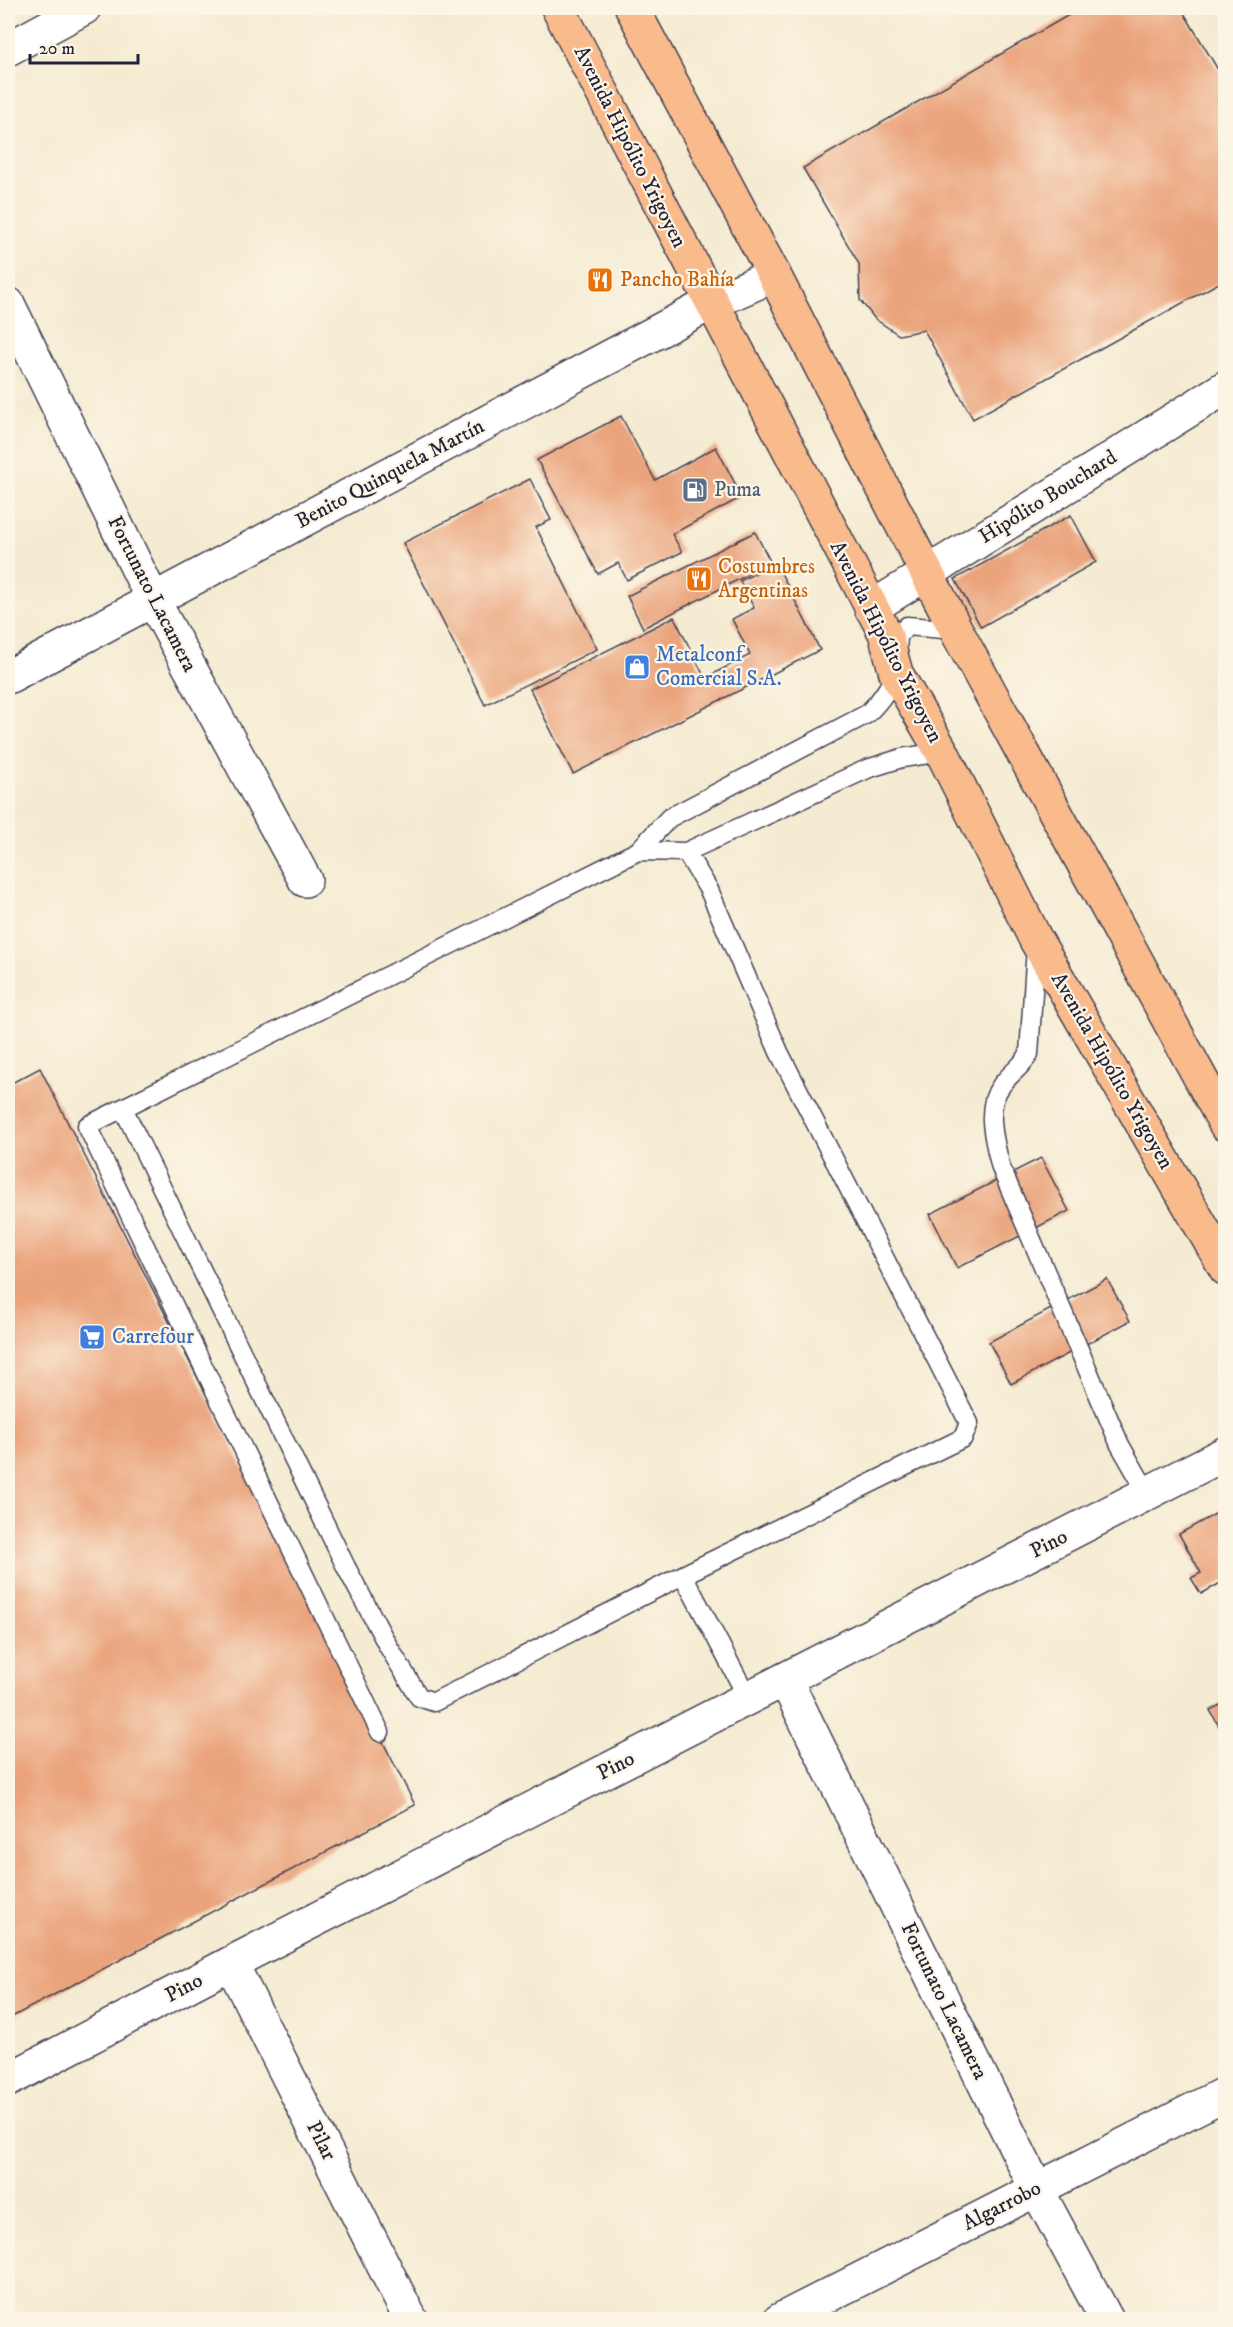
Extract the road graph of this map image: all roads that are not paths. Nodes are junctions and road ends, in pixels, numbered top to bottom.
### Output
1 (84, 8) edge
2 (558, 8) edge
3 (632, 8) edge
4 (8, 49) edge
5 (774, 275) junction
6 (711, 303) junction
7 (8, 304) edge
8 (1226, 387) edge
9 (926, 572) junction
10 (153, 600) junction
11 (871, 608) junction
12 (956, 630) junction
13 (896, 673) junction
14 (8, 677) edge
15 (942, 752) junction
16 (639, 851) junction
17 (686, 852) junction
18 (305, 880) dead end
19 (1036, 940) junction
20 (123, 1108) junction
21 (1226, 1125) edge
22 (1226, 1269) edge
23 (1226, 1453) edge
24 (1148, 1494) junction
25 (684, 1575) junction
26 (785, 1679) junction
27 (748, 1698) junction
28 (380, 1732) dead end
29 (231, 1963) junction
30 (8, 2080) edge
31 (1226, 2092) edge
32 (1036, 2188) junction
33 (411, 2319) edge
34 (780, 2319) edge
35 (1107, 2319) edge

1 - 4 street
2 - 6 main road, Avenida Hipólito Yrigoyen
3 - 5 main road
5 - 6 street, Benito Quinquela Martín
5 - 9 main road
6 - 10 street, Benito Quinquela Martín
6 - 11 main road, Avenida Hipólito Yrigoyen
7 - 10 street, Fortunato Lacamera
8 - 9 street, Hipólito Bouchard
9 - 11 street, Hipólito Bouchard
9 - 12 main road
10 - 14 street, Benito Quinquela Martín
10 - 18 street, Fortunato Lacamera
11 - 13 main road, Avenida Hipólito Yrigoyen
12 - 13 lane
12 - 21 main road
13 - 15 main road, Avenida Hipólito Yrigoyen
13 - 16 lane
15 - 17 lane
15 - 19 main road, Avenida Hipólito Yrigoyen
16 - 17 lane
16 - 20 lane
17 - 25 lane
19 - 22 main road, Avenida Hipólito Yrigoyen
19 - 24 lane
20 - 25 lane
20 - 28 lane
23 - 24 street, Pino
24 - 26 street, Pino
25 - 27 lane
26 - 27 street, Pino
26 - 32 street, Fortunato Lacamera
27 - 29 street, Pino
29 - 30 street, Pino
29 - 33 street, Pilar
31 - 32 street, Algarrobo
32 - 34 street, Algarrobo
32 - 35 street, Fortunato Lacamera

